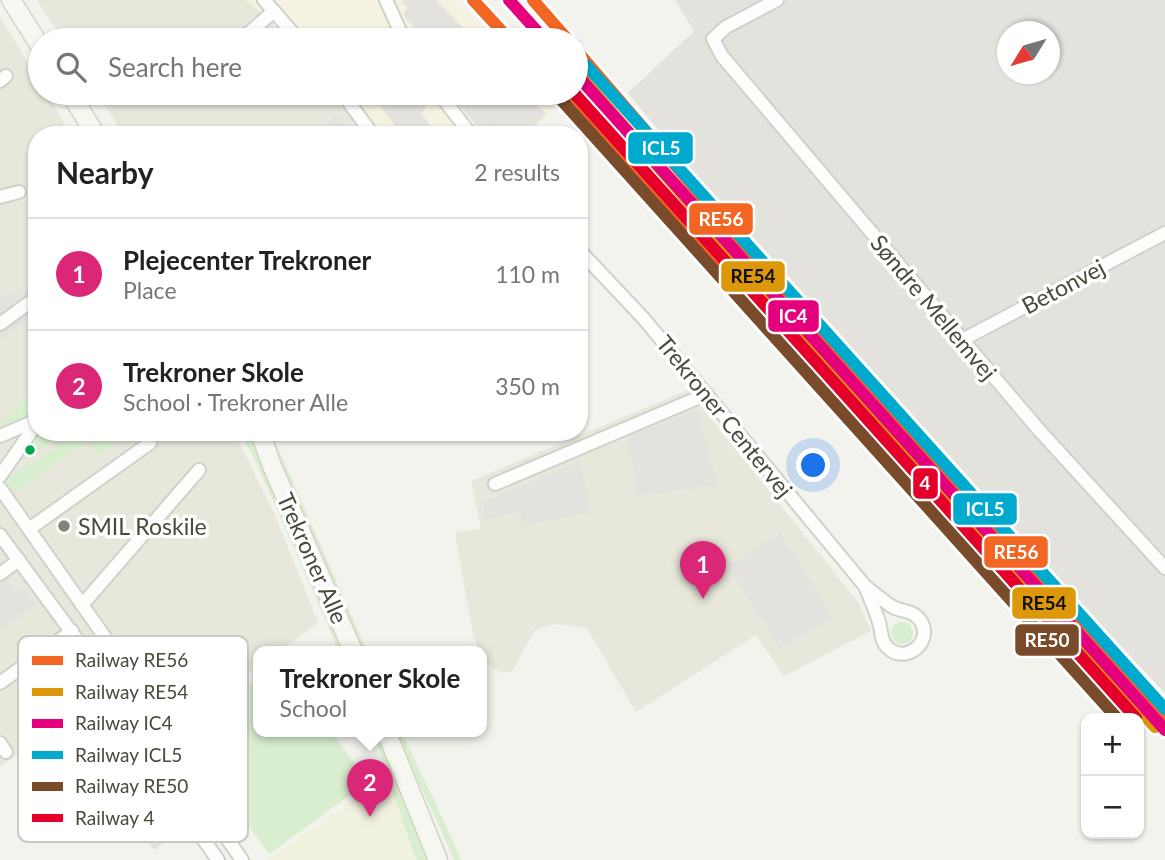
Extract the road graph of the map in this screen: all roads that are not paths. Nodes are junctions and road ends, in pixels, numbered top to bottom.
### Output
1 (11, 0) edge
2 (264, 0) edge
3 (386, 0) edge
4 (777, 0) edge
5 (274, 11) junction
6 (29, 28) edge
7 (255, 28) edge
8 (289, 28) edge
9 (399, 28) edge
10 (77, 105) edge
11 (351, 105) edge
12 (448, 105) edge
13 (90, 126) edge
14 (366, 126) edge
15 (464, 126) edge
16 (19, 192) dead end
17 (0, 197) edge
18 (1165, 233) edge
19 (588, 260) edge
20 (28, 304) edge
21 (0, 324) edge
22 (962, 340) junction
23 (707, 394) junction
24 (28, 425) edge
25 (28, 435) edge
26 (0, 436) edge
27 (257, 441) edge
28 (263, 441) edge
29 (150, 443) dead end
30 (272, 466) junction
31 (199, 470) dead end
32 (0, 476) edge
33 (495, 484) dead end
34 (0, 488) edge
35 (29, 529) junction
36 (0, 534) edge
37 (19, 560) junction
38 (1165, 568) edge
39 (0, 574) edge
40 (865, 586) junction
41 (82, 605) junction
42 (72, 631) junction
43 (65, 636) edge
44 (76, 636) edge
45 (104, 636) edge
46 (351, 646) edge
47 (18, 670) edge
48 (0, 683) edge
49 (388, 737) edge
50 (205, 842) edge
51 (229, 842) edge
52 (218, 860) edge
53 (242, 860) edge
54 (438, 860) edge

1 - 6 street
2 - 5 street
3 - 9 street
4 - 22 street, Søndre Mellemvej
5 - 7 street
5 - 8 street
10 - 13 street
11 - 14 street
12 - 15 street
16 - 17 street
18 - 22 street, Betonvej
19 - 23 street, Trekroner Centervej
20 - 21 street
22 - 38 street, Søndre Mellemvej
23 - 33 street
23 - 40 street, Trekroner Centervej
24 - 26 street
25 - 32 street
27 - 30 street, Trekroner Alle
28 - 30 street, Trekroner Alle
29 - 35 street
30 - 46 street, Trekroner Alle
31 - 41 street
34 - 35 street
35 - 41 street
36 - 37 street
37 - 39 street
37 - 42 street
40 - 40 street, Trekroner Centervej
41 - 45 street
42 - 43 street
42 - 44 street
47 - 48 street
49 - 54 street
50 - 52 street
51 - 53 street

